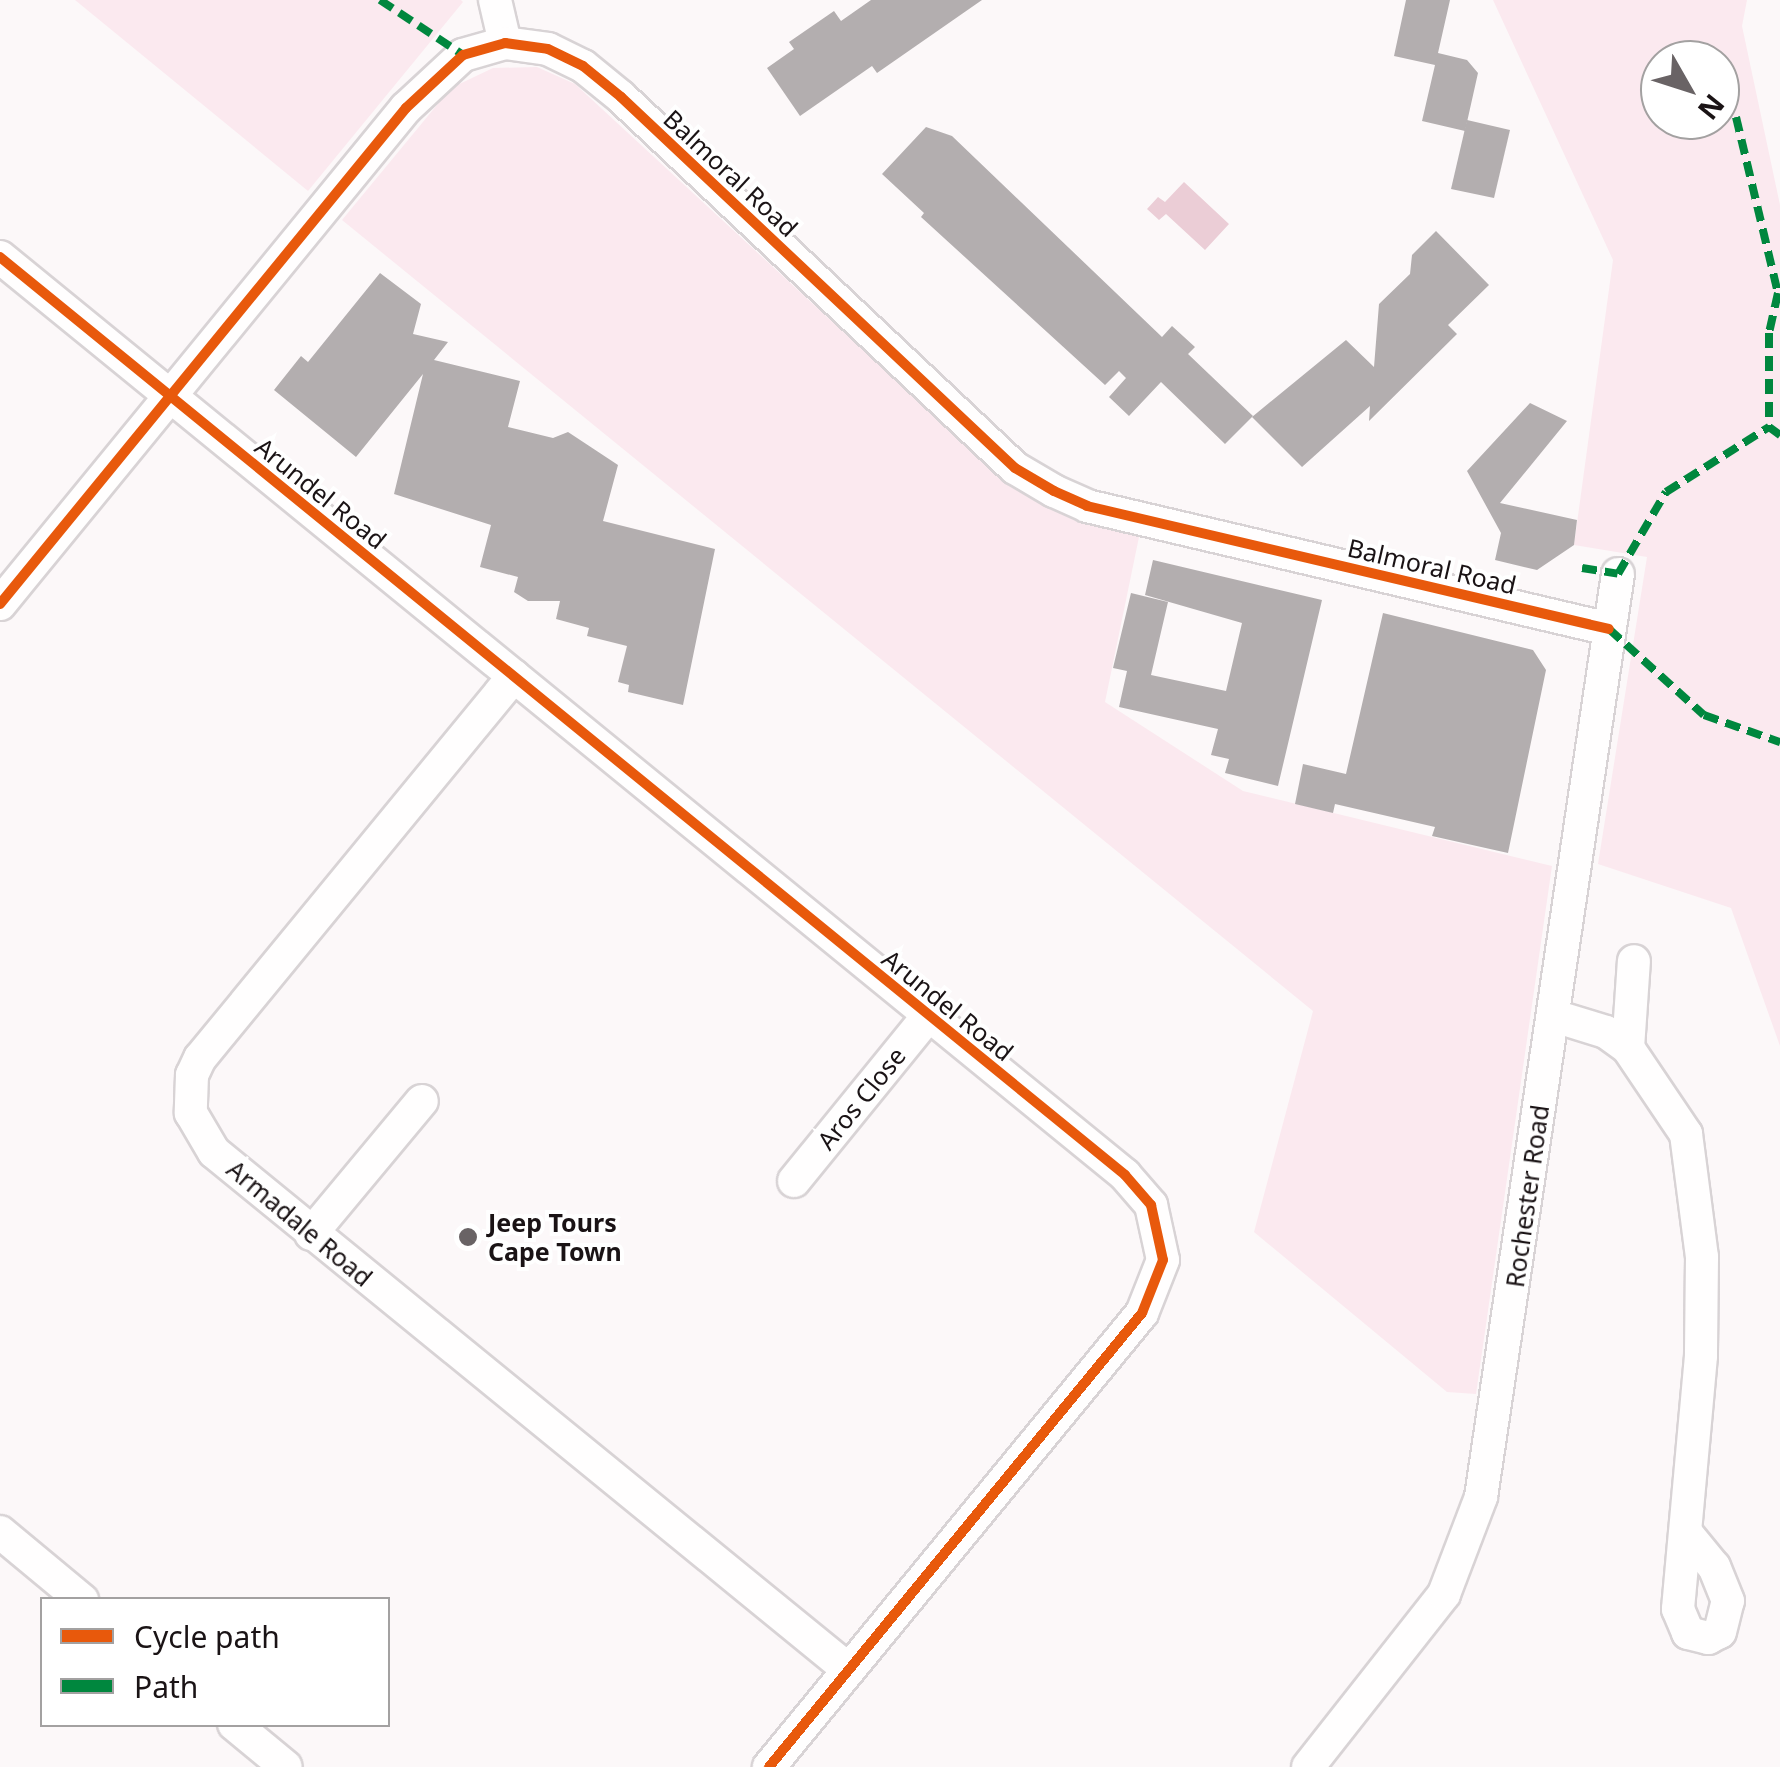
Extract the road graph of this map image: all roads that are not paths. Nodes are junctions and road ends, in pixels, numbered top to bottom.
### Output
1 (495, 0) edge
2 (504, 44) junction
3 (0, 257) edge
4 (172, 396) junction
5 (1618, 574) dead end
6 (0, 604) edge
7 (1610, 628) junction
8 (514, 676) junction
9 (1634, 961) dead end
10 (929, 1016) junction
11 (1554, 1016) junction
12 (1628, 1048) junction
13 (422, 1102) dead end
14 (794, 1181) dead end
15 (311, 1234) junction
16 (0, 1532) edge
17 (1687, 1534) dead end
18 (78, 1597) edge
19 (848, 1670) junction
20 (238, 1727) edge
21 (286, 1767) edge
22 (769, 1767) edge
23 (1308, 1767) edge

1 - 2 street
2 - 4 street, Balmoral Road
2 - 7 street, Balmoral Road
3 - 4 street, Arundel Road
4 - 6 street, Balmoral Road
4 - 8 street, Arundel Road
5 - 7 street, Rochester Road
7 - 11 street, Rochester Road
8 - 10 street, Arundel Road
8 - 15 street, Armadale Road
9 - 12 street
10 - 14 street, Aros Close
10 - 19 street, Arundel Road
11 - 12 street
11 - 23 street, Rochester Road
12 - 17 street
13 - 15 street
15 - 19 street, Armadale Road
16 - 18 street
19 - 22 street, Arundel Road
20 - 21 street

